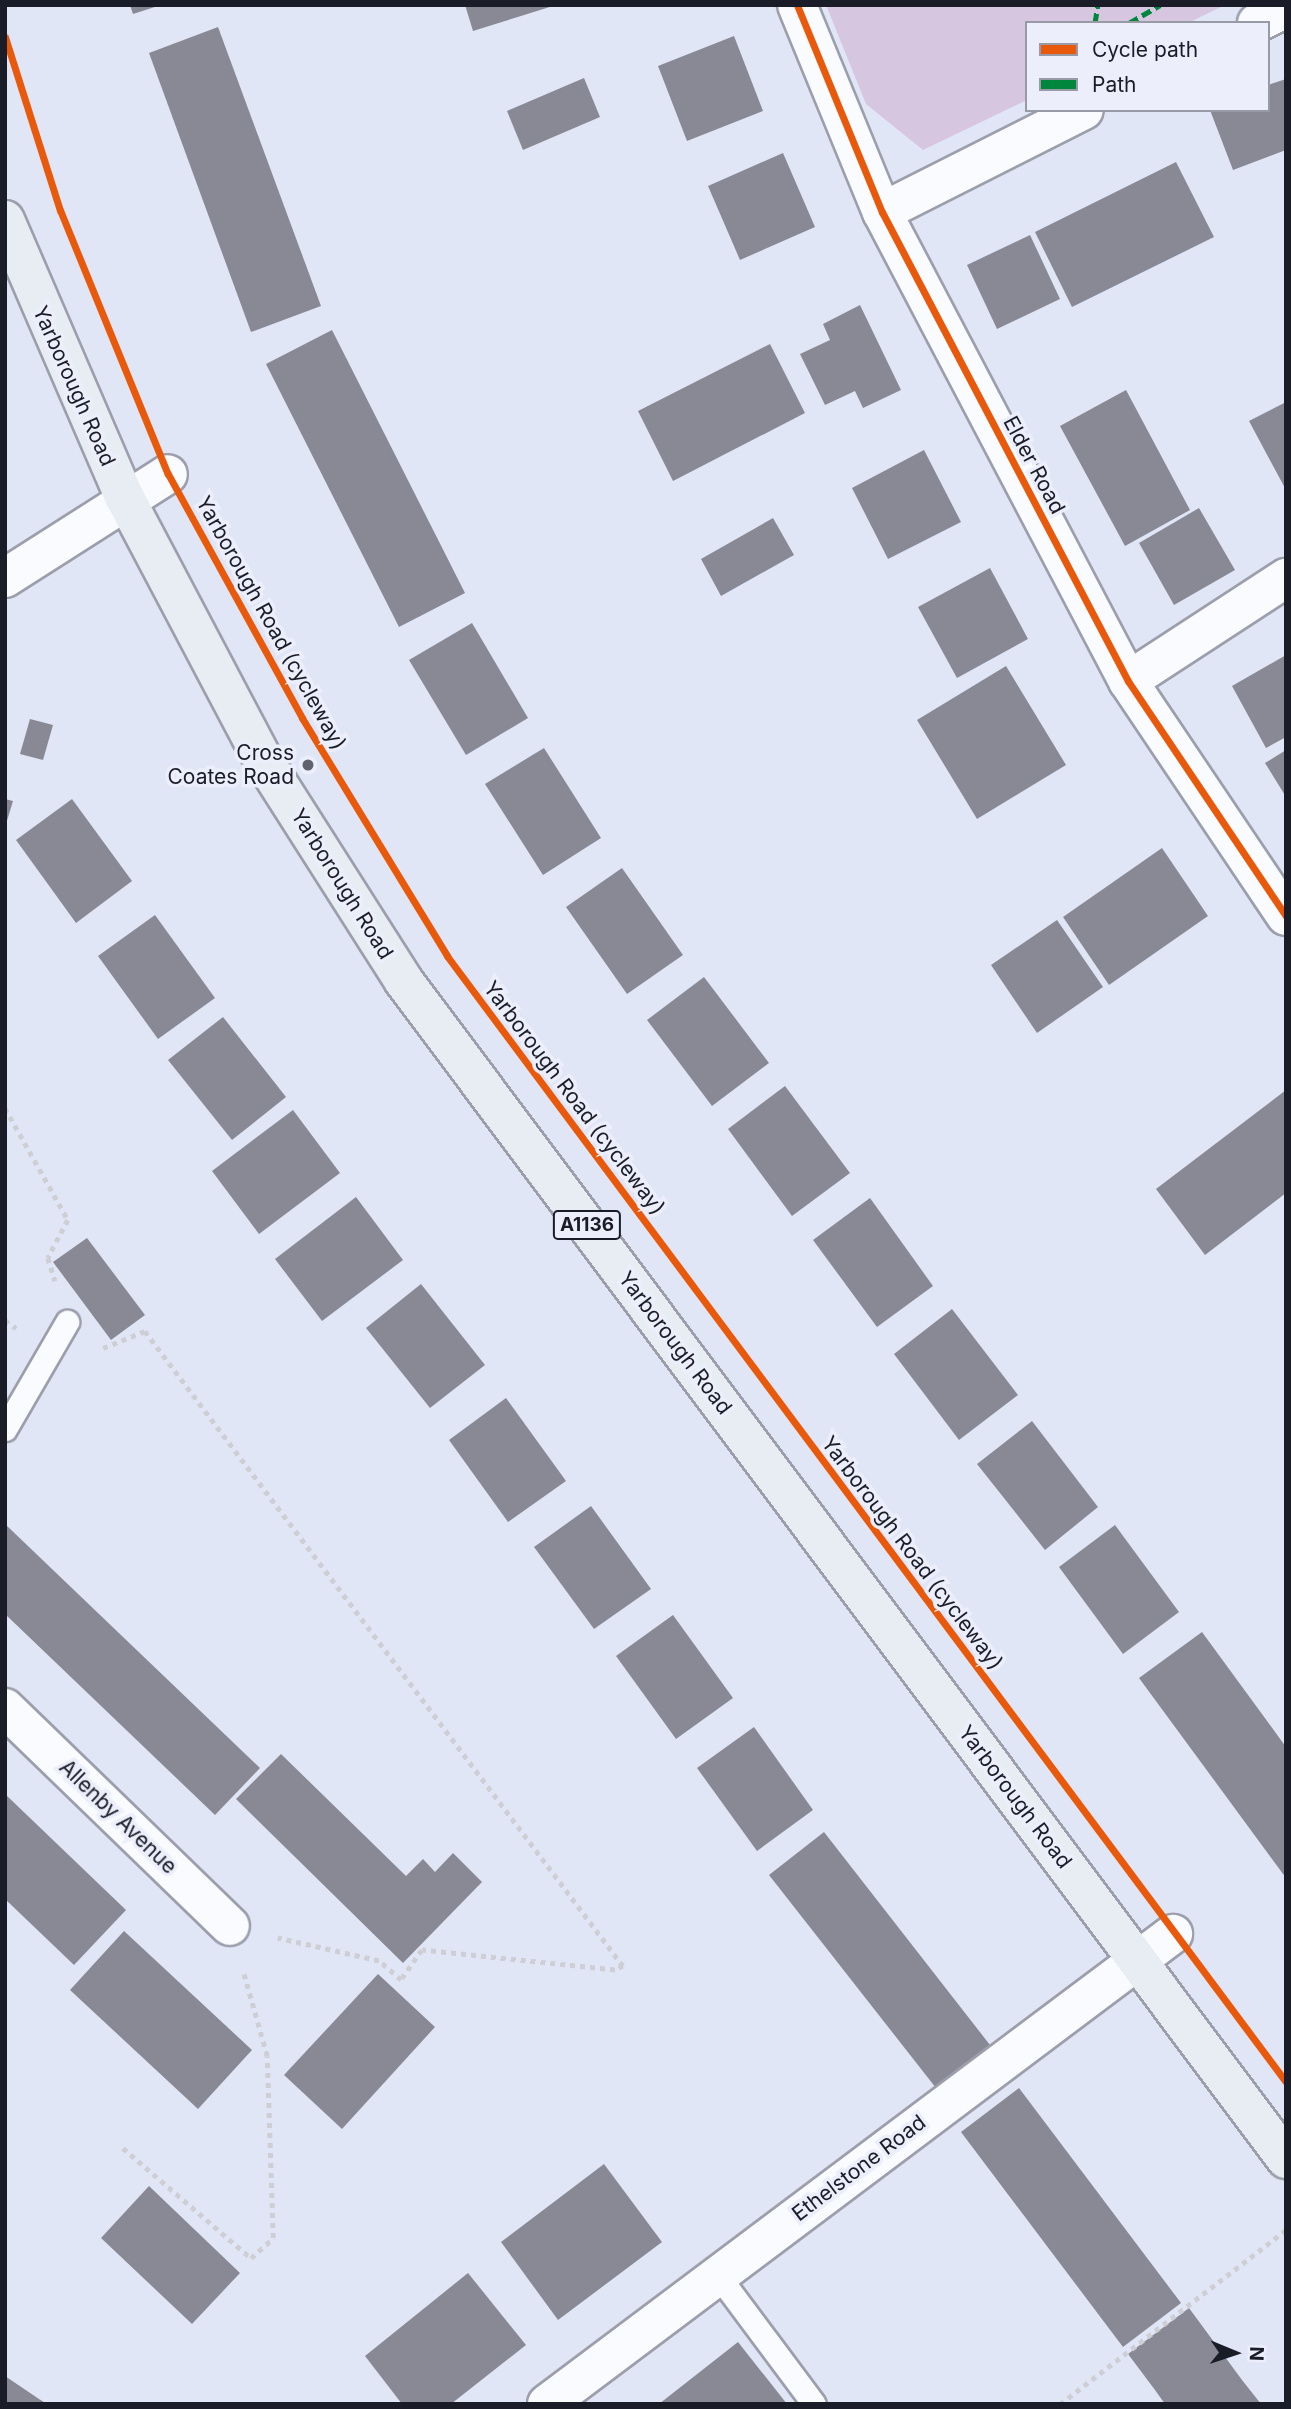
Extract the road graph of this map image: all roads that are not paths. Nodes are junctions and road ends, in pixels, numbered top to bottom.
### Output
1 (797, 5) edge
2 (1286, 8) edge
3 (1261, 21) edge
4 (1080, 112) edge
5 (882, 212) junction
6 (5, 220) edge
7 (167, 474) dead end
8 (125, 498) junction
9 (5, 578) edge
10 (1286, 578) edge
11 (1128, 681) junction
12 (1286, 916) edge
13 (67, 1322) road end
14 (5, 1429) edge
15 (5, 1708) edge
16 (230, 1926) road end
17 (1173, 1934) dead end
18 (1138, 1962) junction
19 (1286, 2159) edge
20 (717, 2274) junction
21 (547, 2404) edge
22 (814, 2404) edge

1 - 5 street, Elder Road
2 - 3 street
4 - 5 street
5 - 11 street, Elder Road
6 - 8 main road, Yarborough Road / A1136
7 - 8 street
8 - 9 street
8 - 18 main road, Yarborough Road / A1136
10 - 11 street
11 - 12 street, Elder Road
13 - 14 lane
15 - 16 street, Allenby Avenue
17 - 18 street, Ethelstone Road
18 - 19 main road, Yarborough Road / A1136
18 - 20 street, Ethelstone Road
20 - 21 street, Ethelstone Road
20 - 22 lane

